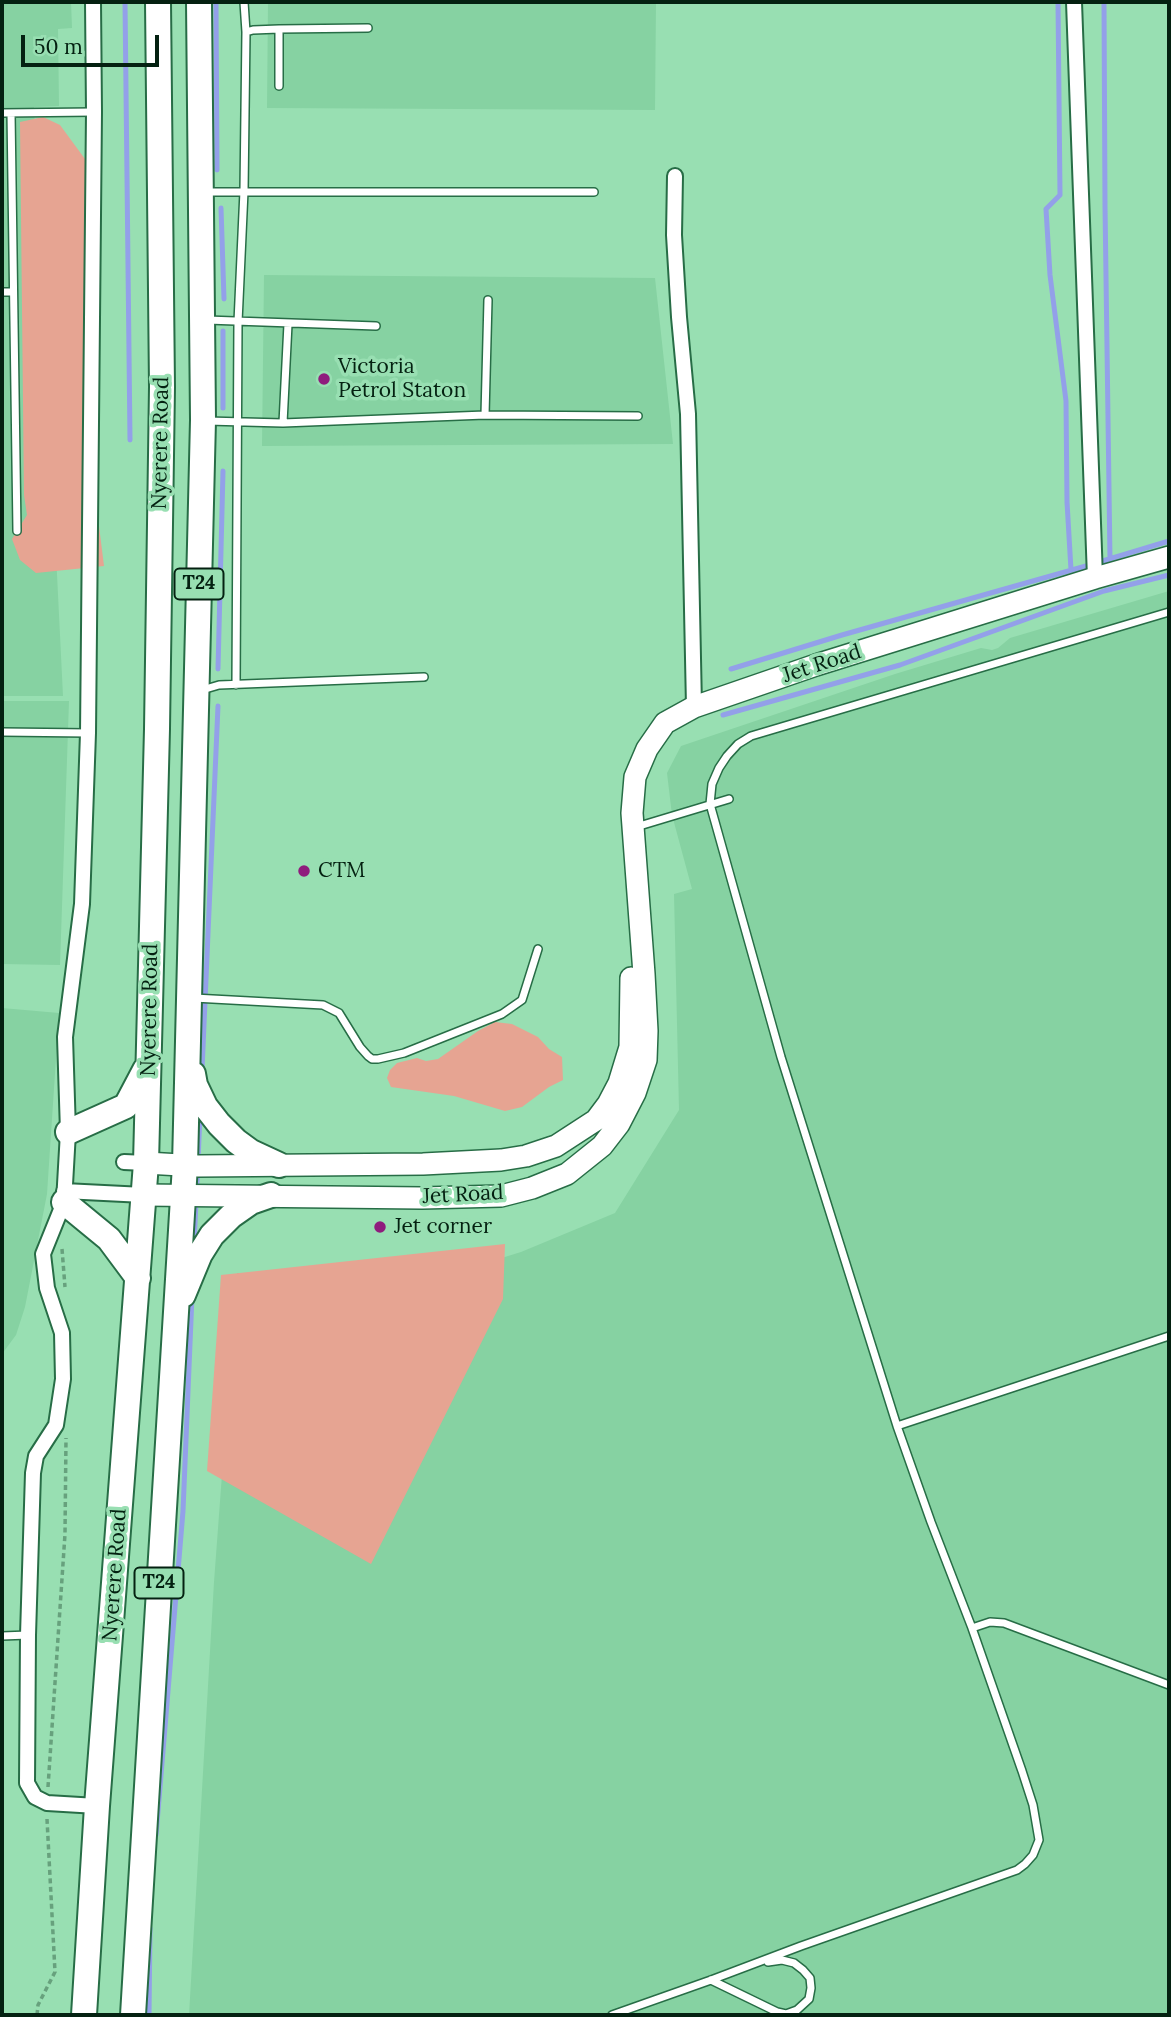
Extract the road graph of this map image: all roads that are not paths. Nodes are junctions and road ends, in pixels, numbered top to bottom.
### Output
1 (93, 2) edge
2 (158, 2) edge
3 (199, 2) edge
4 (244, 2) edge
5 (1074, 2) edge
6 (368, 27) dead end
7 (279, 29) junction
8 (246, 32) junction
9 (279, 86) dead end
10 (94, 112) junction
11 (2, 113) edge
12 (11, 113) junction
13 (675, 176) dead end
14 (244, 191) junction
15 (201, 192) junction
16 (594, 192) dead end
17 (2, 292) edge
18 (13, 292) junction
19 (488, 300) dead end
20 (202, 320) junction
21 (238, 322) junction
22 (288, 324) junction
23 (376, 326) dead end
24 (485, 415) junction
25 (638, 416) dead end
26 (203, 421) junction
27 (239, 421) junction
28 (283, 423) junction
29 (17, 531) dead end
30 (1169, 557) edge
31 (1095, 578) junction
32 (1169, 612) edge
33 (424, 677) dead end
34 (236, 685) junction
35 (196, 691) junction
36 (694, 707) junction
37 (2, 732) edge
38 (88, 733) junction
39 (729, 799) dead end
40 (710, 804) junction
41 (633, 828) junction
42 (639, 910) junction
43 (538, 950) dead end
44 (190, 998) junction
45 (189, 1049) junction
46 (149, 1062) junction
47 (68, 1132) junction
48 (135, 1163) junction
49 (279, 1165) junction
50 (185, 1166) junction
51 (144, 1195) junction
52 (182, 1195) junction
53 (271, 1195) junction
54 (64, 1196) junction
55 (138, 1278) junction
56 (175, 1323) junction
57 (1169, 1336) edge
58 (897, 1426) junction
59 (972, 1628) junction
60 (28, 1635) junction
61 (2, 1636) edge
62 (1169, 1685) edge
63 (97, 1806) junction
64 (757, 1963) junction
65 (711, 1980) junction
66 (84, 2015) edge
67 (133, 2015) edge
68 (612, 2015) edge

1 - 10 street
2 - 46 highway, Nyerere Road / T24
3 - 15 highway, Nyerere Road / T24
4 - 8 lane
5 - 31 street
6 - 7 lane
7 - 8 lane
7 - 9 lane
8 - 14 lane
10 - 12 lane
10 - 38 street
11 - 12 lane
12 - 18 lane
13 - 36 street
14 - 15 lane
14 - 16 lane
14 - 21 lane
15 - 20 highway, Nyerere Road / T24
17 - 18 lane
18 - 29 lane
19 - 24 lane
20 - 21 lane
20 - 26 highway, Nyerere Road / T24
21 - 22 lane
21 - 27 lane
22 - 23 lane
22 - 28 lane
24 - 25 lane
24 - 28 lane
26 - 27 lane
26 - 35 highway, Nyerere Road / T24
27 - 28 lane
27 - 34 lane
30 - 31 main road, Jet Road
31 - 36 main road, Jet Road
32 - 40 lane
33 - 34 lane
34 - 35 lane
35 - 44 highway, Nyerere Road / T24
36 - 41 main road, Jet Road
37 - 38 lane
38 - 47 street
39 - 40 lane
40 - 41 lane
40 - 58 lane
41 - 42 main road, Jet Road
42 - 49 main road, Jet Road
42 - 53 main road, Jet Road
43 - 44 lane
44 - 45 highway, Nyerere Road / T24
45 - 49 highway
45 - 50 highway, Nyerere Road / T24
46 - 47 highway
46 - 48 highway, Nyerere Road / T24
47 - 54 street
48 - 50 main road, Jet Road
48 - 51 highway, Nyerere Road / T24
49 - 50 main road, Jet Road
50 - 52 highway, Nyerere Road / T24
51 - 52 main road, Jet Road
51 - 54 street, Jet Road
51 - 55 highway, Nyerere Road / T24
52 - 53 main road, Jet Road
52 - 56 highway, Nyerere Road / T24
53 - 56 highway
54 - 55 highway
54 - 60 street
55 - 63 highway, Nyerere Road / T24
56 - 67 highway, Nyerere Road / T24
57 - 58 lane
58 - 59 lane
59 - 62 lane
59 - 64 lane
60 - 61 lane
60 - 63 street
63 - 66 highway, Nyerere Road / T24
64 - 65 lane
64 - 65 lane
65 - 68 lane

